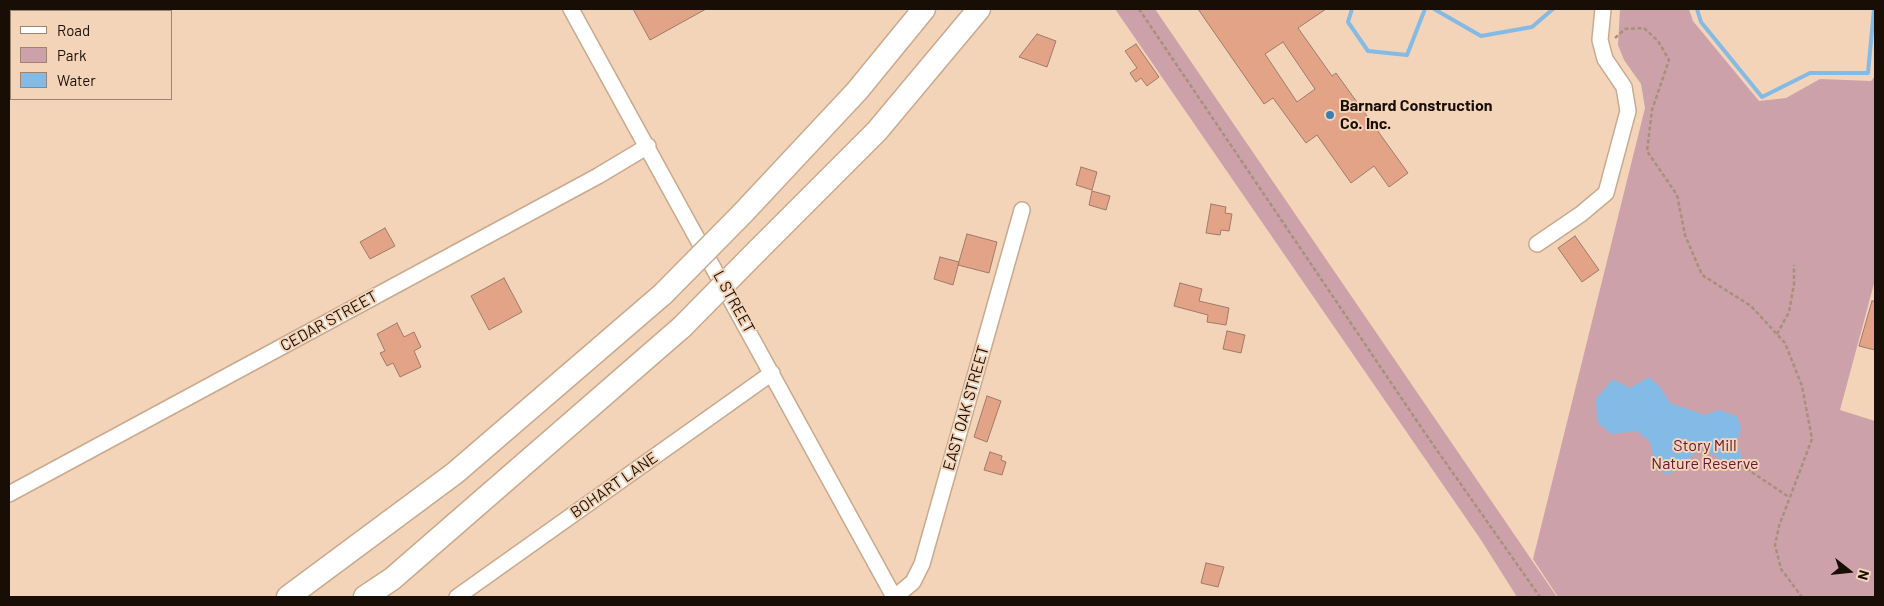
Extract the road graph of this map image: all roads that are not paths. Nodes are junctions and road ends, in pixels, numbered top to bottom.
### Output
1 (571, 9) edge
2 (924, 9) edge
3 (979, 9) edge
4 (1603, 9) edge
5 (648, 146) junction
6 (1022, 210) dead end
7 (1537, 244) dead end
8 (772, 373) junction
9 (9, 494) edge
10 (288, 597) edge
11 (365, 597) edge
12 (457, 597) edge
13 (895, 597) edge

1 - 5 street, L STREET
2 - 10 highway, bridge
3 - 11 highway, bridge
4 - 7 street
5 - 8 street, L STREET
5 - 9 street, CEDAR STREET
6 - 13 street, EAST OAK STREET
8 - 12 street, BOHART LANE
8 - 13 street, L STREET

